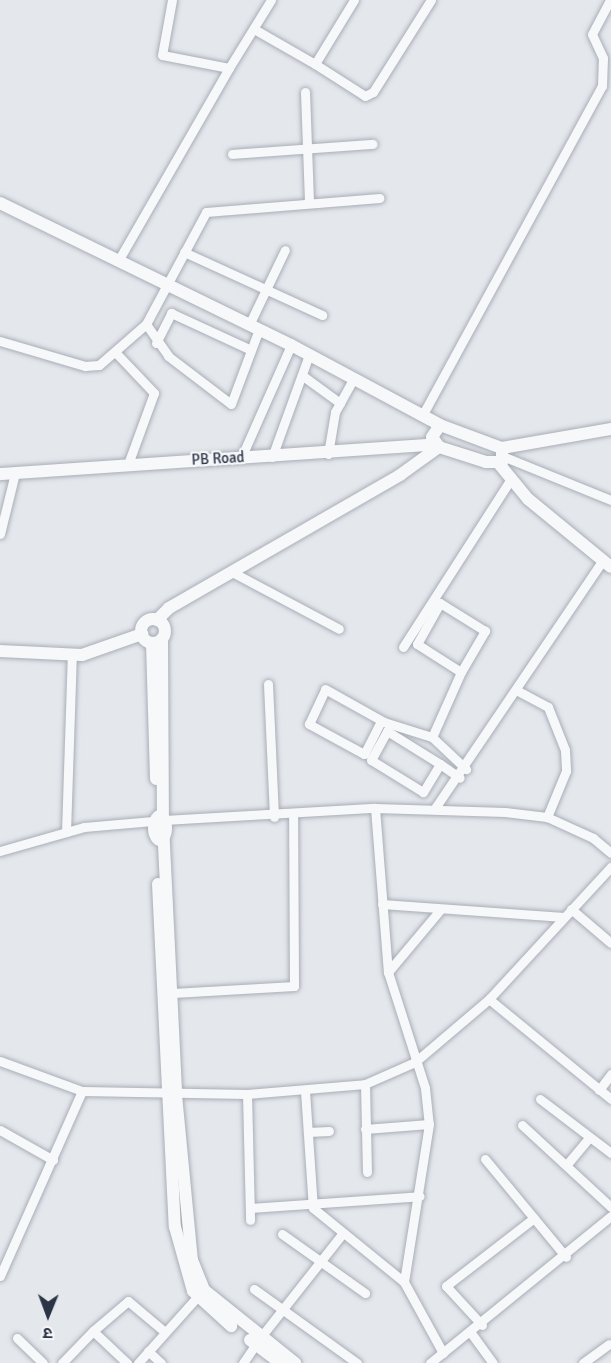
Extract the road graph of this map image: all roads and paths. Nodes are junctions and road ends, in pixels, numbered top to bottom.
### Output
1 (172, 0) edge
2 (272, 0) edge
3 (354, 0) edge
4 (431, 0) edge
5 (610, 0) edge
6 (254, 29) junction
7 (315, 64) junction
8 (229, 68) junction
9 (305, 92) dead end
10 (373, 144) dead end
11 (307, 148) junction
12 (232, 154) dead end
13 (379, 198) dead end
14 (0, 203) edge
15 (309, 203) junction
16 (285, 250) dead end
17 (184, 252) junction
18 (118, 261) junction
19 (170, 286) junction
20 (266, 290) junction
21 (322, 315) dead end
22 (146, 324) junction
23 (254, 327) junction
24 (0, 341) edge
25 (156, 343) junction
26 (291, 345) junction
27 (251, 350) junction
28 (117, 354) junction
29 (309, 354) junction
30 (303, 376) junction
31 (354, 378) junction
32 (340, 403) junction
33 (423, 414) junction
34 (440, 425) junction
35 (611, 429) edge
36 (437, 445) junction
37 (328, 454) junction
38 (272, 457) junction
39 (502, 457) junction
40 (241, 458) junction
41 (128, 464) junction
42 (15, 472) junction
43 (0, 474) edge
44 (511, 479) junction
45 (611, 500) edge
46 (0, 534) edge
47 (607, 563) edge
48 (232, 572) junction
49 (158, 620) junction
50 (339, 628) dead end
51 (142, 634) junction
52 (157, 641) junction
53 (403, 647) dead end
54 (0, 651) edge
55 (72, 655) junction
56 (461, 672) junction
57 (268, 684) dead end
58 (518, 691) junction
59 (381, 721) junction
60 (432, 737) junction
61 (440, 764) junction
62 (466, 769) junction
63 (460, 778) junction
64 (375, 808) junction
65 (435, 808) junction
66 (293, 816) junction
67 (274, 817) junction
68 (547, 817) junction
69 (159, 821) junction
70 (66, 832) junction
71 (0, 851) edge
72 (611, 854) edge
73 (611, 867) edge
74 (382, 904) junction
75 (571, 909) junction
76 (440, 910) junction
77 (564, 917) junction
78 (611, 943) edge
79 (388, 972) junction
80 (173, 993) junction
81 (489, 999) junction
82 (0, 1061) edge
83 (415, 1062) junction
84 (611, 1074) edge
85 (365, 1084) junction
86 (599, 1089) junction
87 (82, 1091) junction
88 (305, 1091) junction
89 (248, 1094) junction
90 (171, 1095) junction
91 (540, 1099) dead end
92 (611, 1099) edge
93 (429, 1124) junction
94 (522, 1125) dead end
95 (365, 1129) junction
96 (2, 1131) edge
97 (330, 1131) dead end
98 (308, 1132) junction
99 (589, 1138) junction
100 (0, 1142) edge
101 (611, 1153) edge
102 (485, 1159) dead end
103 (53, 1160) junction
104 (568, 1163) junction
105 (368, 1172) dead end
106 (420, 1196) junction
107 (611, 1207) edge
108 (250, 1208) junction
109 (313, 1208) junction
110 (611, 1216) edge
111 (534, 1218) junction
112 (250, 1220) dead end
113 (282, 1234) dead end
114 (342, 1234) junction
115 (185, 1255) junction
116 (566, 1257) junction
117 (320, 1263) junction
118 (0, 1276) edge
119 (404, 1282) junction
120 (254, 1289) dead end
121 (365, 1293) dead end
122 (197, 1297) junction
123 (284, 1311) junction
124 (482, 1325) junction
125 (93, 1331) junction
126 (165, 1332) junction
127 (471, 1333) junction
128 (17, 1338) dead end
129 (258, 1341) junction
130 (609, 1344) dead end
131 (148, 1351) junction
132 (443, 1353) junction
133 (43, 1363) edge
134 (62, 1363) edge
135 (127, 1363) edge
136 (138, 1363) edge
137 (161, 1363) edge
138 (243, 1363) edge
139 (280, 1363) edge
140 (295, 1363) edge
141 (357, 1363) edge
142 (430, 1363) edge
143 (493, 1363) edge
144 (583, 1363) edge

1 - 8 street
2 - 6 street
3 - 7 street
4 - 7 street
5 - 33 street
6 - 7 street
6 - 8 street
8 - 18 street
9 - 11 street
10 - 11 street
11 - 12 street
11 - 15 street
13 - 15 street
14 - 18 street
15 - 17 street
16 - 20 street
17 - 19 street
17 - 20 street
18 - 19 street
19 - 22 street
19 - 23 street
20 - 21 street
20 - 23 street
22 - 25 street
22 - 28 street
23 - 26 street
23 - 27 street
24 - 28 street
25 - 27 street
25 - 27 street
26 - 29 street
26 - 40 street
28 - 41 street
29 - 30 street
29 - 31 street
30 - 32 street
30 - 38 street
31 - 32 street
31 - 33 street
32 - 37 street
33 - 34 street
34 - 36 street
34 - 39 street
35 - 39 street
36 - 37 street, PB Road
36 - 39 street
36 - 48 street
37 - 38 street, PB Road
38 - 40 street, PB Road
39 - 44 street
39 - 45 street
40 - 41 street, PB Road
41 - 42 street, PB Road
42 - 43 street, PB Road
42 - 46 street
44 - 47 street
44 - 53 street
47 - 58 street
48 - 49 street
48 - 50 street
49 - 51 street
49 - 52 street
51 - 52 street
51 - 55 street
52 - 69 street
54 - 55 street
55 - 70 street
56 - 56 street
56 - 60 street
57 - 67 street
58 - 62 street
58 - 68 street
59 - 59 street
59 - 60 street
60 - 62 street
61 - 61 street
61 - 63 street
62 - 63 street
63 - 65 street
64 - 65 street
64 - 66 street
64 - 74 street
65 - 68 street
66 - 67 street
66 - 80 street
67 - 69 street
68 - 72 street
69 - 70 street
69 - 80 street
69 - 90 street
70 - 71 street
73 - 75 street
74 - 76 street
74 - 79 street
75 - 77 street
75 - 78 street
76 - 77 street
76 - 79 street
77 - 81 street
79 - 83 street
80 - 90 street
81 - 83 street
81 - 86 street
82 - 87 street
83 - 85 street
83 - 93 street
84 - 86 street
85 - 88 street
85 - 95 street
86 - 92 street
87 - 90 street
87 - 103 street
88 - 89 street
88 - 98 street
89 - 90 street
89 - 108 street
90 - 115 street
91 - 99 street
93 - 95 street
93 - 106 street
94 - 104 street
95 - 105 street
96 - 100 street
96 - 103 street
97 - 98 street
98 - 109 street
99 - 101 street
99 - 104 street
102 - 111 street
103 - 118 street
104 - 107 street
106 - 109 street
106 - 119 street
108 - 109 street
108 - 112 street
109 - 114 street
110 - 116 street
111 - 116 street
111 - 124 street
113 - 117 street
114 - 117 street
114 - 119 street
115 - 122 street
115 - 129 street
116 - 124 street
117 - 121 street
117 - 123 street
119 - 132 street
120 - 123 street
122 - 126 street
122 - 129 street
123 - 129 street
123 - 141 street
124 - 127 street
125 - 126 street
125 - 134 street
125 - 135 street
126 - 131 street
127 - 132 street
127 - 143 street
128 - 133 street
129 - 138 street
129 - 139 street
129 - 140 street
130 - 144 street
131 - 136 street
131 - 137 street
132 - 142 street

